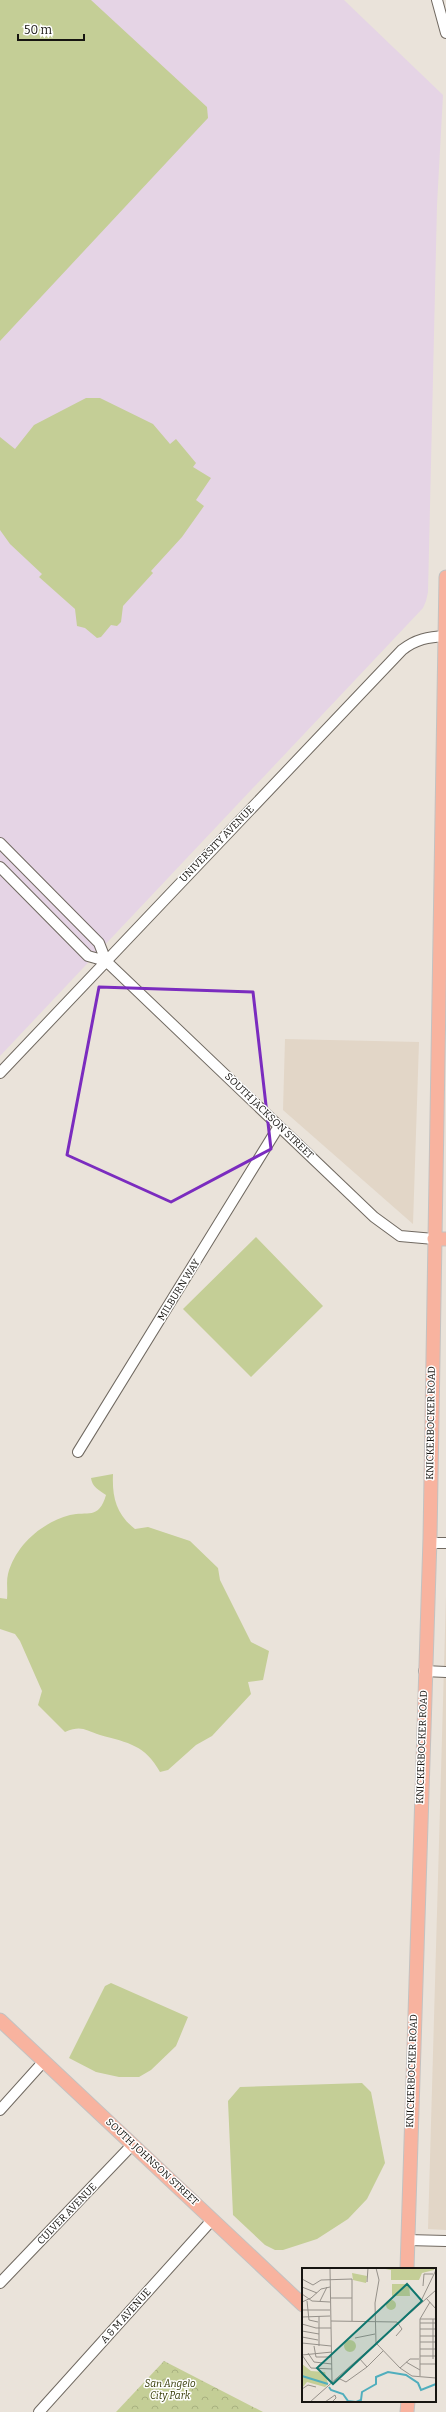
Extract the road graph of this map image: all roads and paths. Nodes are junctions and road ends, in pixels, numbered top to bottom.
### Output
1 (437, 0) edge
2 (446, 33) edge
3 (446, 577) edge
4 (445, 636) edge
5 (0, 843) edge
6 (0, 867) edge
7 (106, 961) junction
8 (0, 1073) edge
9 (280, 1126) junction
10 (440, 1239) edge
11 (78, 1452) dead end
12 (430, 1543) junction
13 (446, 1543) edge
14 (424, 1671) junction
15 (446, 1672) edge
16 (0, 2020) edge
17 (44, 2061) junction
18 (0, 2110) edge
19 (133, 2144) junction
20 (212, 2220) junction
21 (407, 2240) junction
22 (446, 2241) edge
23 (407, 2268) edge
24 (0, 2283) edge
25 (302, 2304) edge
26 (408, 2402) edge
27 (39, 2412) edge
28 (407, 2412) edge

1 - 2 street
3 - 4 main road, KNICKERBOCKER ROAD
4 - 7 street, UNIVERSITY AVENUE
4 - 10 main road, KNICKERBOCKER ROAD
5 - 7 street, SOUTH JACKSON STREET
6 - 7 street, SOUTH JACKSON STREET
7 - 8 street, UNIVERSITY AVENUE
7 - 9 street, SOUTH JACKSON STREET
9 - 10 street, SOUTH JACKSON STREET
9 - 11 street, MILBURN WAY
10 - 12 main road, KNICKERBOCKER ROAD
12 - 13 street
12 - 14 main road, KNICKERBOCKER ROAD
14 - 15 street
14 - 21 main road, KNICKERBOCKER ROAD
16 - 17 main road, SOUTH JOHNSON STREET
17 - 18 street
17 - 19 main road, SOUTH JOHNSON STREET
19 - 20 main road, SOUTH JOHNSON STREET
19 - 24 street, CULVER AVENUE
20 - 25 main road, SOUTH JOHNSON STREET
20 - 27 street, A & M AVENUE
21 - 22 street
21 - 23 main road, KNICKERBOCKER ROAD
26 - 28 main road

